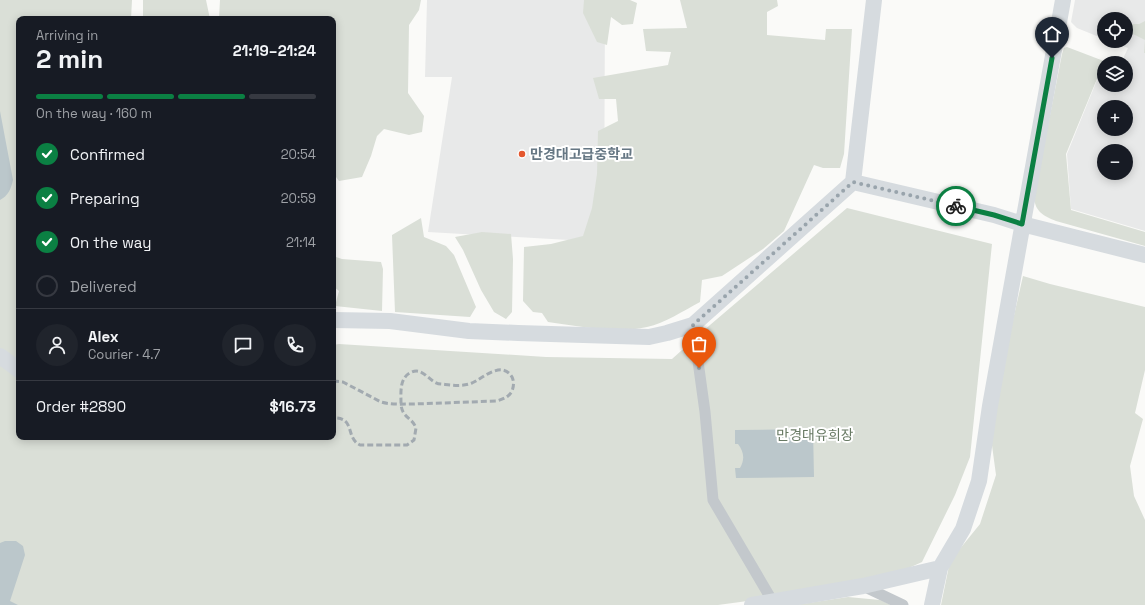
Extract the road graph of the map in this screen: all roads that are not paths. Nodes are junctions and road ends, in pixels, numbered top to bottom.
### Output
1 (874, 0) edge
2 (1063, 0) edge
3 (853, 182) junction
4 (1022, 224) junction
5 (1145, 255) edge
6 (336, 320) edge
7 (693, 325) junction
8 (0, 356) edge
9 (16, 368) edge
10 (940, 568) junction
11 (863, 586) junction
12 (773, 602) junction
13 (752, 605) edge
14 (903, 605) edge
15 (932, 605) edge

1 - 3 street
2 - 4 street
3 - 4 street
3 - 7 street
4 - 5 street
4 - 10 street
6 - 7 street
7 - 12 street
8 - 9 street
10 - 11 street
10 - 15 street
11 - 12 street
11 - 14 street
12 - 13 street

